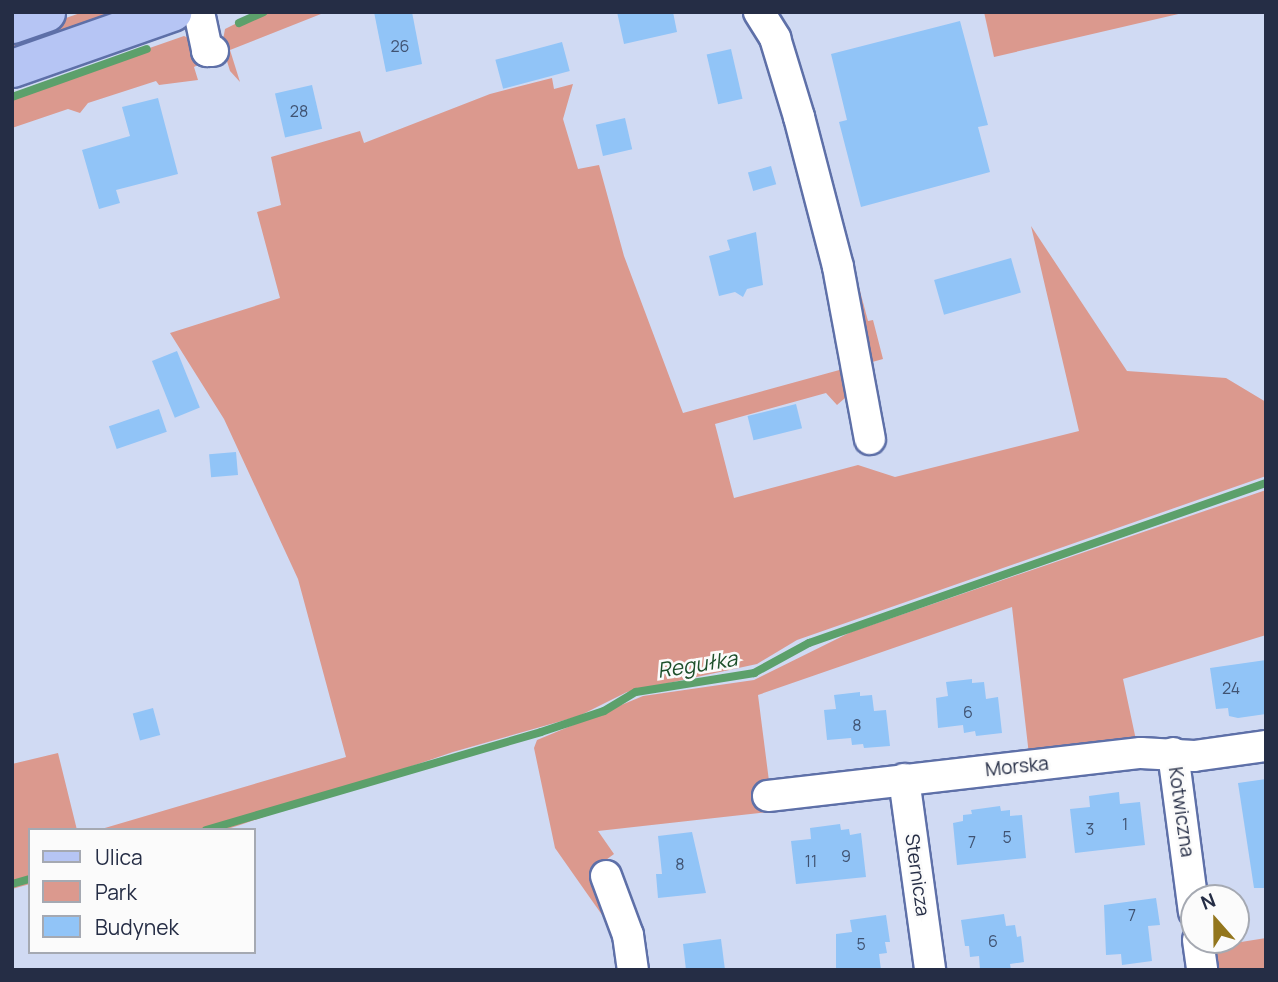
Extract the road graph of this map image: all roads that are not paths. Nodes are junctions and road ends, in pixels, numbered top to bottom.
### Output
1 (46, 12) edge
2 (172, 12) edge
3 (199, 12) edge
4 (759, 12) edge
5 (12, 24) edge
6 (213, 51) dead end
7 (12, 68) edge
8 (870, 439) dead end
9 (1266, 746) edge
10 (1173, 753) junction
11 (904, 779) junction
12 (768, 796) dead end
13 (606, 876) dead end
14 (1190, 884) edge
15 (633, 970) edge
16 (930, 970) edge

1 - 5 main road
2 - 7 main road
3 - 6 street
4 - 8 street
9 - 10 street, Morska
10 - 11 street, Morska
10 - 14 street, Kotwiczna
11 - 12 street, Morska
11 - 16 street, Sternicza
13 - 15 street

